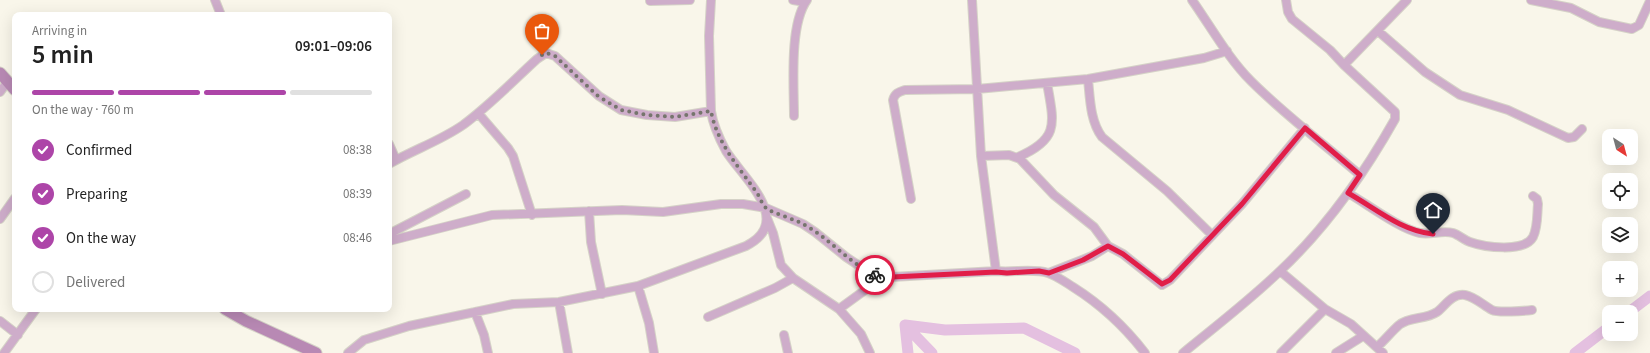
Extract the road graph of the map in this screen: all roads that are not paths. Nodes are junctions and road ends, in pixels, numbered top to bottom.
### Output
1 (215, 0) edge
2 (690, 0) edge
3 (711, 0) edge
4 (793, 0) edge
5 (972, 0) edge
6 (1192, 0) edge
7 (1286, 0) edge
8 (1407, 0) edge
9 (1531, 0) edge
10 (650, 1) edge
11 (806, 1) edge
12 (1650, 1) edge
13 (220, 12) edge
14 (1378, 31) junction
15 (1227, 51) junction
16 (1344, 65) junction
17 (0, 73) edge
18 (1088, 79) junction
19 (1047, 83) junction
20 (11, 86) edge
21 (977, 89) junction
22 (0, 92) edge
23 (711, 111) junction
24 (478, 113) junction
25 (794, 116) dead end
26 (1305, 128) junction
27 (1582, 129) dead end
28 (981, 156) junction
29 (1018, 157) junction
30 (392, 162) edge
31 (1360, 175) junction
32 (1348, 193) junction
33 (466, 194) dead end
34 (1533, 196) dead end
35 (911, 199) dead end
36 (12, 202) edge
37 (589, 211) junction
38 (766, 212) junction
39 (532, 215) junction
40 (0, 219) edge
41 (392, 232) edge
42 (1212, 235) junction
43 (392, 240) edge
44 (1108, 246) junction
45 (1280, 271) junction
46 (996, 272) junction
47 (1049, 273) junction
48 (882, 277) junction
49 (793, 278) junction
50 (638, 286) junction
51 (602, 294) junction
52 (558, 302) junction
53 (839, 309) junction
54 (1325, 309) junction
55 (1532, 310) dead end
56 (34, 312) edge
57 (230, 312) edge
58 (475, 312) junction
59 (708, 317) dead end
60 (0, 321) edge
61 (18, 335) junction
62 (784, 335) dead end
63 (1363, 336) junction
64 (1380, 350) edge
65 (4, 353) edge
66 (316, 353) edge
67 (348, 353) edge
68 (488, 353) edge
69 (568, 353) edge
70 (654, 353) edge
71 (788, 353) edge
72 (870, 353) edge
73 (1145, 353) edge
74 (1184, 353) edge
75 (1281, 353) edge
76 (1336, 353) edge

1 - 13 street
2 - 10 street
3 - 23 street
4 - 11 street
5 - 21 street
6 - 15 street
7 - 16 street
8 - 14 street
9 - 12 street
11 - 25 street
14 - 16 street
14 - 27 street
15 - 18 street
15 - 26 street
16 - 31 street
17 - 20 main road
18 - 19 street
18 - 42 street
19 - 21 street
19 - 29 street
20 - 22 street
21 - 28 street
21 - 35 street
23 - 24 street
23 - 38 street
24 - 30 street
24 - 39 street
26 - 31 street
26 - 42 street
28 - 29 street
28 - 46 street
29 - 44 street
31 - 32 street
32 - 34 street
32 - 45 street
33 - 41 street
36 - 40 street
37 - 38 street
37 - 39 street
37 - 51 street
38 - 48 street
38 - 49 street
38 - 50 street
39 - 43 street
42 - 44 street
44 - 47 street
45 - 54 street
45 - 74 street
46 - 47 street
46 - 48 street
47 - 73 street
48 - 53 street
49 - 53 street
49 - 59 street
50 - 51 street
50 - 70 street
51 - 52 street
52 - 58 street
52 - 69 street
53 - 72 street
54 - 63 street
54 - 75 street
55 - 64 street
56 - 61 street
57 - 66 main road
58 - 67 street
58 - 68 street
60 - 61 street
61 - 65 street
62 - 71 street
63 - 64 street
63 - 76 street

